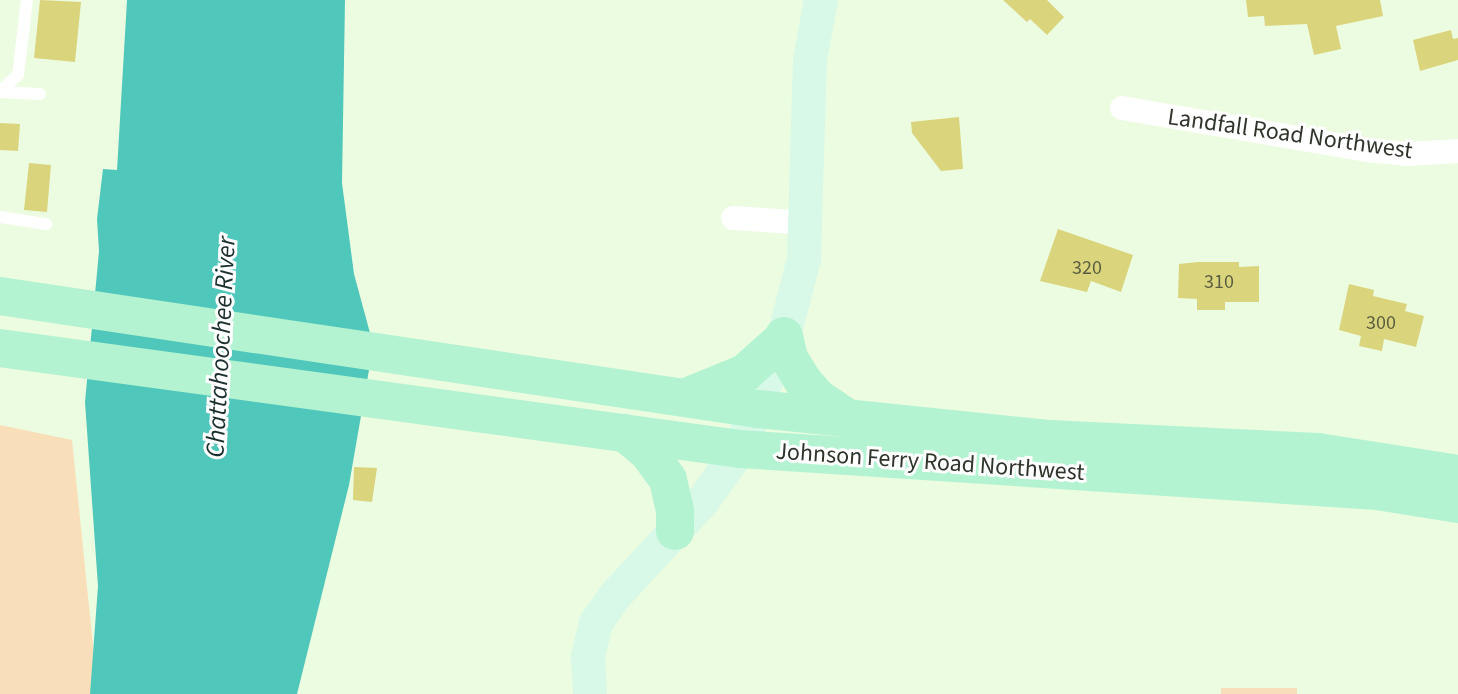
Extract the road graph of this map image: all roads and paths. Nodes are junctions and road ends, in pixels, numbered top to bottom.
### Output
1 (27, 0) edge
2 (821, 0) edge
3 (0, 91) edge
4 (40, 94) dead end
5 (1122, 108) dead end
6 (1458, 151) edge
7 (0, 217) edge
8 (733, 218) dead end
9 (808, 223) junction
10 (46, 224) dead end
11 (0, 296) edge
12 (783, 338) junction
13 (17, 351) edge
14 (683, 398) junction
15 (758, 409) junction
16 (849, 419) junction
17 (625, 433) junction
18 (740, 449) junction
19 (1458, 474) edge
20 (1458, 504) edge
21 (675, 531) junction
22 (590, 694) edge

1 - 3 lane
2 - 9 street
3 - 4 lane
5 - 6 street, Landfall Road Northwest
7 - 10 lane
8 - 9 street
9 - 12 street
11 - 14 main road, Johnson Ferry Road Northwest
12 - 14 main road
12 - 15 street
12 - 16 main road
13 - 17 main road, Johnson Ferry Road Northwest
14 - 15 main road, Johnson Ferry Road Northwest
15 - 16 main road, Johnson Ferry Road Northwest
15 - 18 street
16 - 19 main road, Johnson Ferry Road Northwest
17 - 18 main road, Johnson Ferry Road Northwest
17 - 21 main road
18 - 20 main road, Johnson Ferry Road Northwest
18 - 21 street
21 - 22 street

